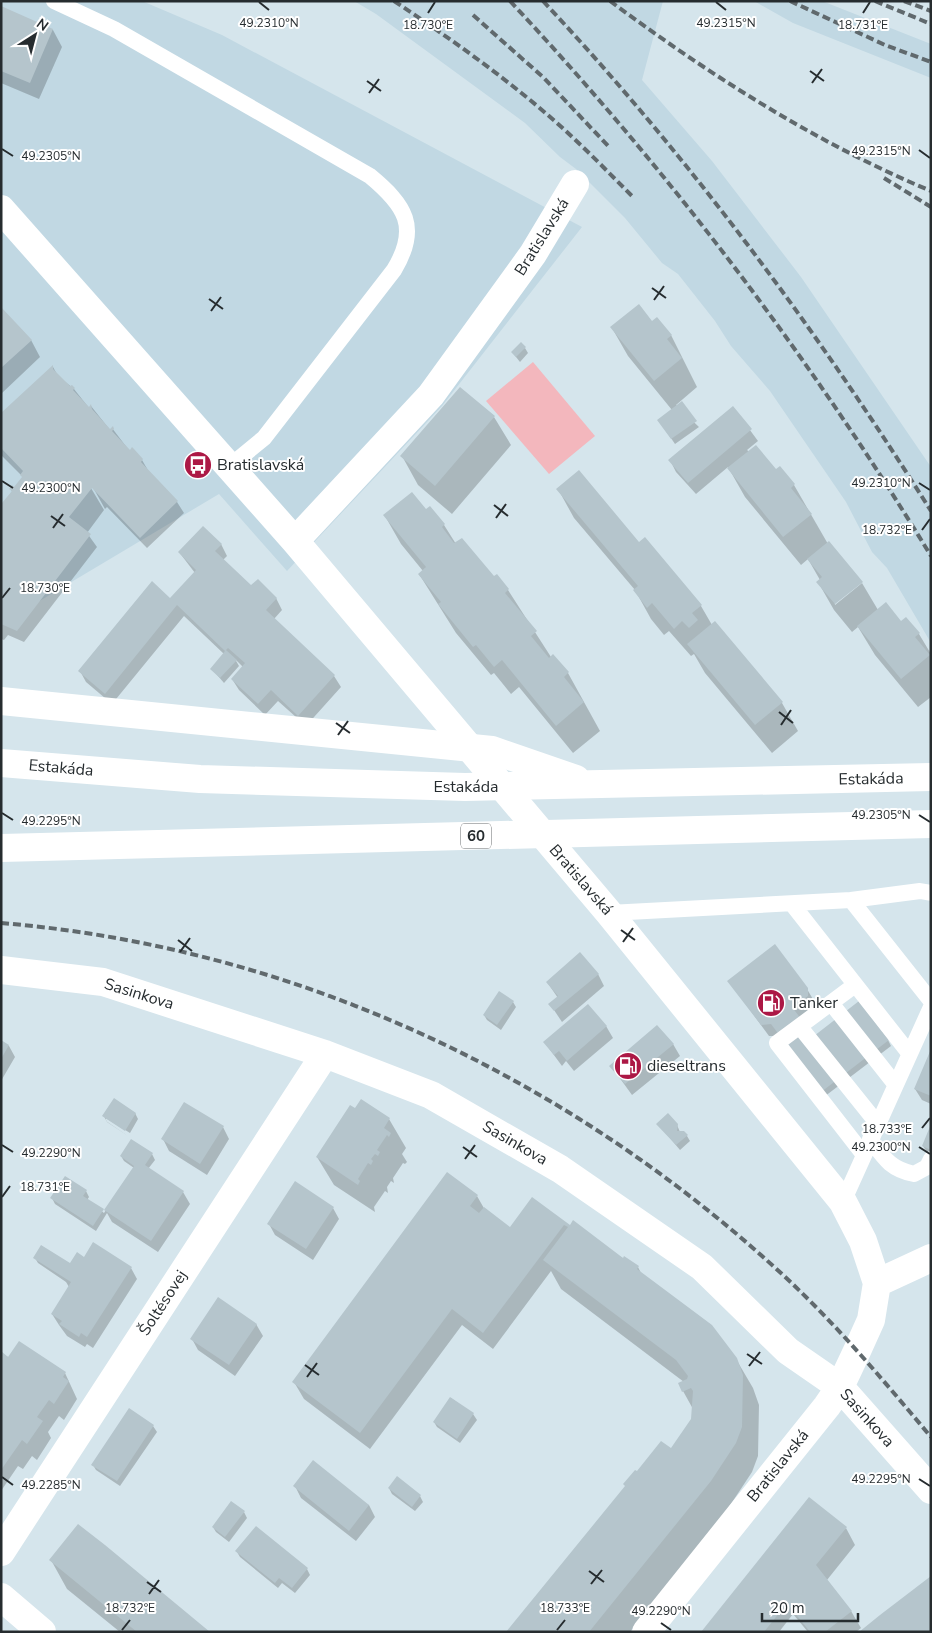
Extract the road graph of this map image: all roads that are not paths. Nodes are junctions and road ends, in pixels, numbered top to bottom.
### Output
1 (54, 1) edge
2 (575, 184) dead end
3 (1, 209) edge
4 (230, 466) junction
5 (295, 541) junction
6 (1, 701) edge
7 (1, 763) edge
8 (931, 777) edge
9 (594, 786) junction
10 (931, 824) edge
11 (1, 848) edge
12 (931, 893) edge
13 (851, 900) junction
14 (792, 904) junction
15 (609, 913) junction
16 (1, 970) edge
17 (855, 985) junction
18 (931, 1001) edge
19 (831, 1003) junction
20 (931, 1007) edge
21 (800, 1027) junction
22 (909, 1053) junction
23 (325, 1054) junction
24 (896, 1084) junction
25 (877, 1123) junction
26 (870, 1139) junction
27 (864, 1155) junction
28 (931, 1159) edge
29 (843, 1202) junction
30 (931, 1258) edge
31 (877, 1283) junction
32 (840, 1387) junction
33 (931, 1490) edge
34 (1, 1552) edge
35 (1, 1597) edge
36 (42, 1632) edge
37 (646, 1632) edge

1 - 4 lane
2 - 5 street, Bratislavská
3 - 4 street, Bratislavská
4 - 5 street, Bratislavská
5 - 15 street, Bratislavská
6 - 9 street
7 - 9 street, Estakáda
8 - 9 street, Estakáda
10 - 11 street, 60
12 - 13 lane
13 - 14 lane
13 - 18 lane
14 - 15 lane
14 - 17 lane
15 - 29 street, Bratislavská
16 - 23 street, Sasinkova
17 - 19 lane
17 - 22 lane
19 - 21 lane
19 - 24 lane
20 - 22 lane
21 - 25 lane
21 - 27 lane
22 - 24 lane
23 - 32 street, Sasinkova
23 - 34 street, Šoltésovej
24 - 25 lane
25 - 26 lane
26 - 27 lane
26 - 28 lane
27 - 29 lane
29 - 31 street, Bratislavská
30 - 31 street
31 - 32 street, Bratislavská
32 - 33 street, Sasinkova
32 - 37 street, Bratislavská
35 - 36 street

